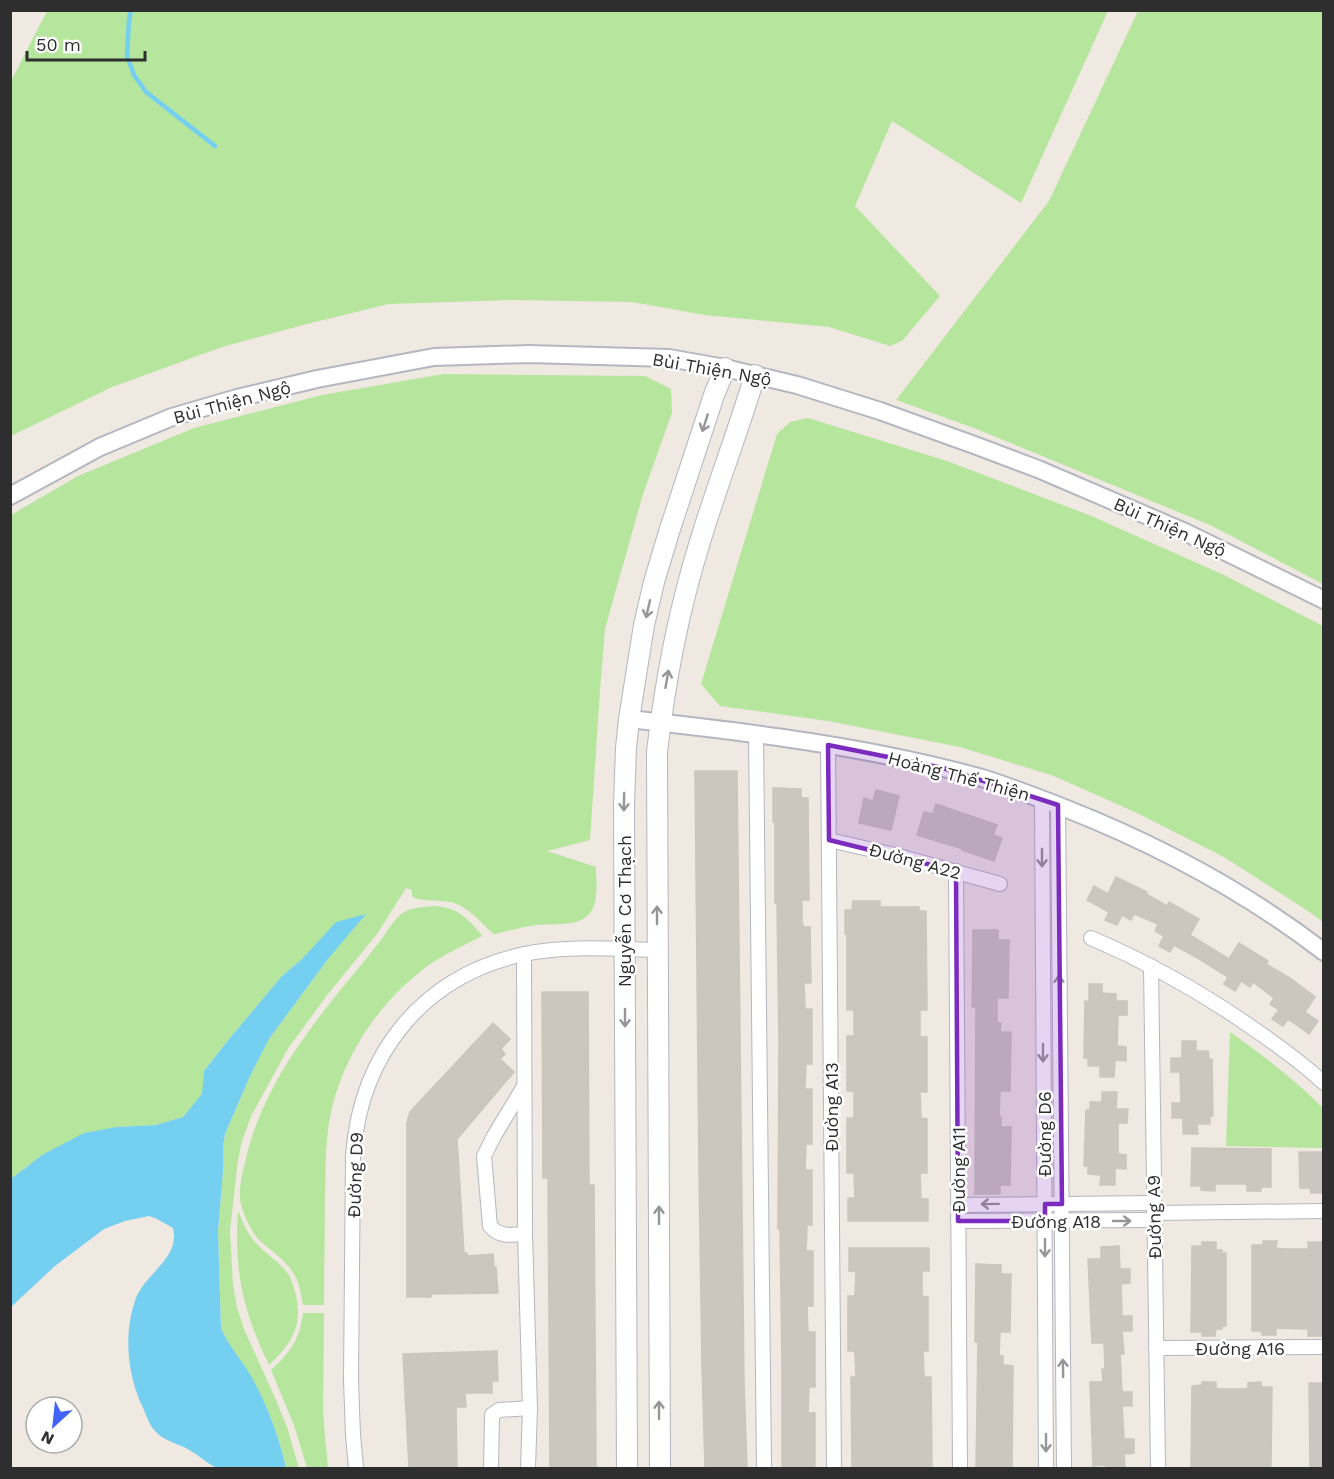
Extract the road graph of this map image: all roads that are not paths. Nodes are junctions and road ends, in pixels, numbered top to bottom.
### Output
1 (724, 368) junction
2 (755, 375) junction
3 (10, 496) edge
4 (1323, 600) edge
5 (629, 719) junction
6 (660, 723) junction
7 (756, 735) junction
8 (828, 745) junction
9 (1050, 802) junction
10 (829, 840) junction
11 (956, 871) junction
12 (1000, 884) dead end
13 (1091, 938) dead end
14 (624, 949) junction
15 (657, 950) junction
16 (1323, 952) edge
17 (524, 954) junction
18 (1151, 966) junction
19 (1323, 1083) edge
20 (523, 1088) junction
21 (1045, 1204) junction
22 (1062, 1204) junction
23 (958, 1205) junction
24 (1323, 1211) edge
25 (1154, 1212) junction
26 (958, 1221) junction
27 (1045, 1221) junction
28 (1062, 1221) junction
29 (525, 1234) junction
30 (1323, 1347) edge
31 (1156, 1348) junction
32 (530, 1408) junction
33 (356, 1468) edge
34 (491, 1468) edge
35 (528, 1468) edge
36 (627, 1468) edge
37 (660, 1468) edge
38 (764, 1468) edge
39 (834, 1468) edge
40 (960, 1468) edge
41 (1046, 1468) edge
42 (1064, 1468) edge
43 (1158, 1468) edge

1 - 2 street, Bùi Thiện Ngộ
1 - 3 street, Bùi Thiện Ngộ
1 -> 5 main road, Nguyễn Cơ Thạch
2 - 4 street, Bùi Thiện Ngộ
6 -> 2 main road, Nguyễn Cơ Thạch
5 - 6 street, Hoàng Thế Thiện
5 -> 14 main road, Nguyễn Cơ Thạch
6 - 7 street, Hoàng Thế Thiện
15 -> 6 main road, Nguyễn Cơ Thạch
7 - 8 street, Hoàng Thế Thiện
7 - 38 street
8 - 9 street, Hoàng Thế Thiện
8 - 10 street, Đường A13
9 - 16 street, Hoàng Thế Thiện
9 -> 21 street, Đường D6
22 -> 9 street, Đường D6
10 - 11 street, Đường A22
10 - 39 street, Đường A13
11 - 12 street, Đường A22
11 - 23 street, Đường A11
13 - 18 street
14 - 15 street, Đường D9
14 - 17 street, Đường D9
14 -> 36 main road, Nguyễn Cơ Thạch
37 -> 15 main road, Nguyễn Cơ Thạch
17 - 20 street
17 - 33 street, Đường D9
18 - 19 street
18 - 25 street, Đường A9
20 - 29 street
20 - 29 street
21 - 22 street, Đường A18
21 -> 23 street, Đường A18
21 - 27 street, Đường D6
22 - 25 street, Đường A18
22 - 28 street, Đường D6
23 - 26 street, Đường A11
24 - 25 street, Đường A18
28 -> 25 street, Đường A18
25 - 31 street, Đường A9
26 - 27 street, Đường A18
26 - 40 street, Đường A11
27 - 28 street, Đường A18
27 -> 41 street, Đường D6
42 -> 28 street, Đường D6
29 - 32 street
30 - 31 street, Đường A16
31 - 43 street, Đường A9
32 - 34 street
32 - 35 street

